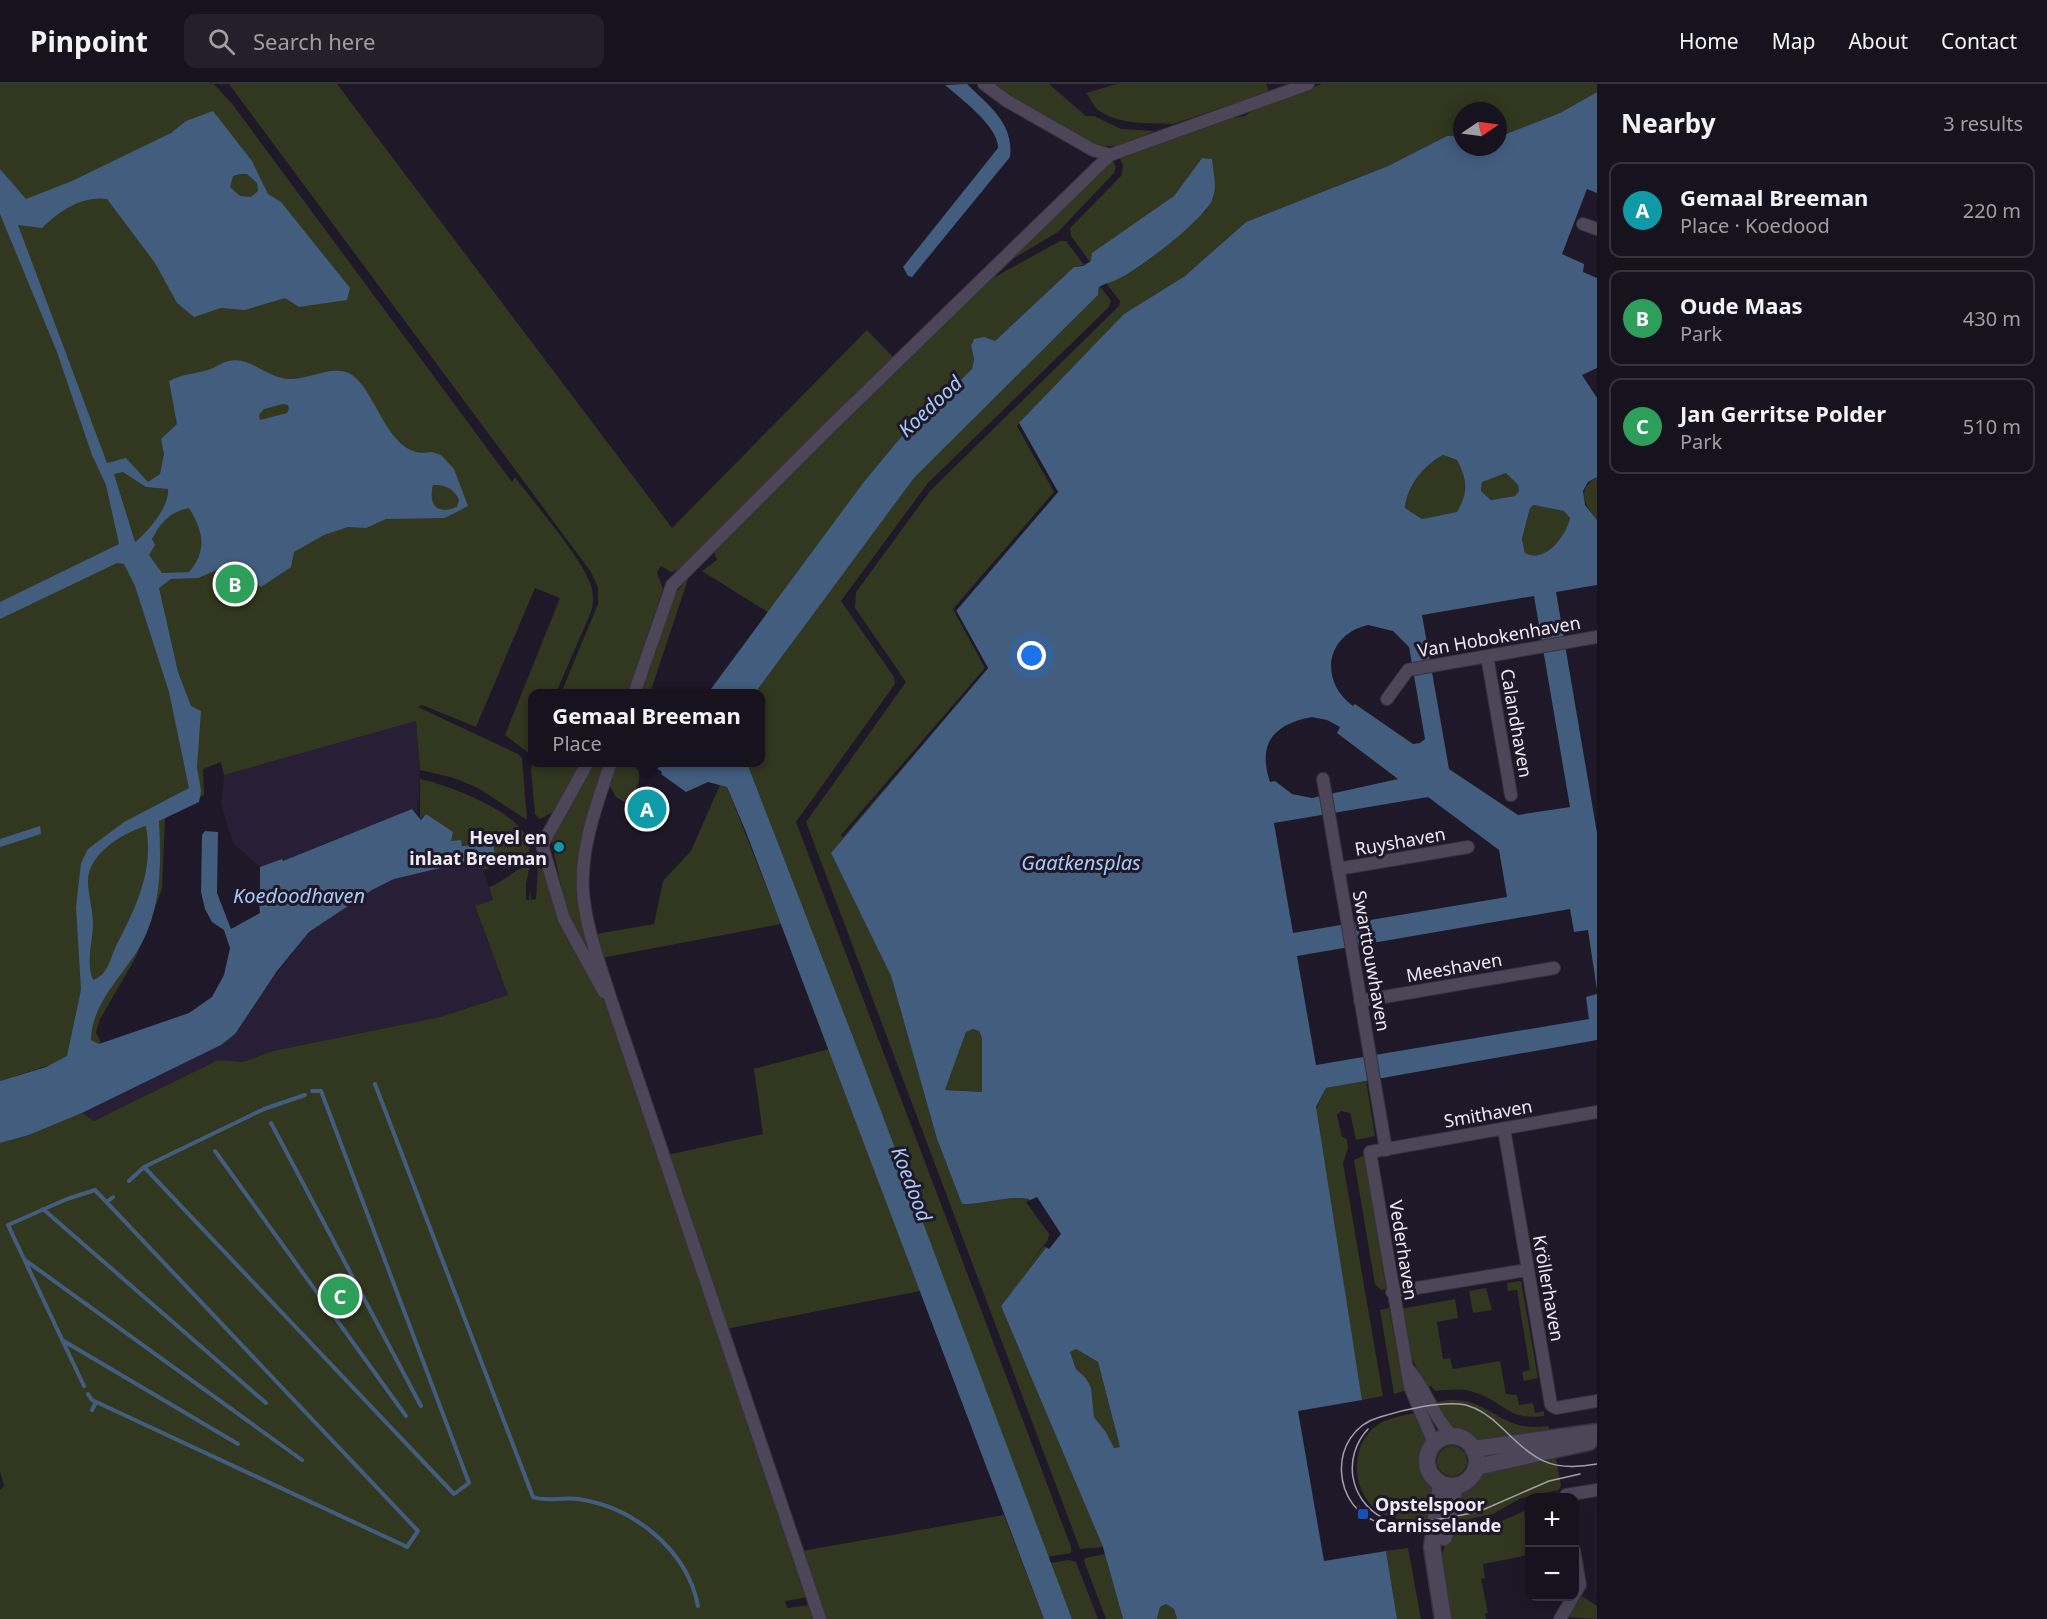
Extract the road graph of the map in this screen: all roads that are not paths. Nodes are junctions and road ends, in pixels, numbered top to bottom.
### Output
1 (984, 84) edge
2 (1308, 84) edge
3 (1110, 155) junction
4 (1583, 224) dead end
5 (1597, 229) edge
6 (1597, 638) edge
7 (1487, 656) junction
8 (635, 689) edge
9 (1387, 699) dead end
10 (585, 767) edge
11 (610, 767) edge
12 (1323, 778) dead end
13 (1511, 795) dead end
14 (1468, 847) dead end
15 (1338, 869) junction
16 (1554, 968) dead end
17 (1360, 1001) junction
18 (612, 1003) junction
19 (1597, 1112) edge
20 (1504, 1129) junction
21 (1386, 1150) junction
22 (1527, 1270) junction
23 (1392, 1292) junction
24 (1409, 1370) junction
25 (1597, 1401) edge
26 (1597, 1432) edge
27 (1453, 1436) junction
28 (1597, 1441) edge
29 (1434, 1443) junction
30 (1473, 1449) junction
31 (1476, 1467) junction
32 (1448, 1485) junction
33 (1597, 1490) edge
34 (1579, 1493) edge
35 (1571, 1601) edge
36 (820, 1619) edge
37 (1443, 1619) edge
38 (1560, 1619) edge

1 - 3 street
2 - 3 street
3 - 8 street
4 - 5 street
6 - 7 street, Van Hobokenhaven
7 - 9 street, Van Hobokenhaven
7 - 13 street, Calandhaven
10 - 18 street
11 - 18 street
12 - 15 street, Swarttouwhaven
14 - 15 street, Ruyshaven
15 - 17 street, Swarttouwhaven
16 - 17 street, Meeshaven
17 - 21 street, Swarttouwhaven
18 - 36 street
19 - 20 street, Smithaven
20 - 21 street, Smithaven
20 - 22 street, Kröllerhaven
21 - 23 street, Vederhaven
22 - 23 street
22 - 25 street, Kröllerhaven
23 - 24 street, Vederhaven
24 - 27 street, Vederhaven
24 - 29 street, Vederhaven
26 - 30 street
27 - 29 street
27 - 30 street
28 - 31 street
29 - 32 street
30 - 31 street
31 - 32 street
32 - 37 street
33 - 34 street
35 - 38 street

